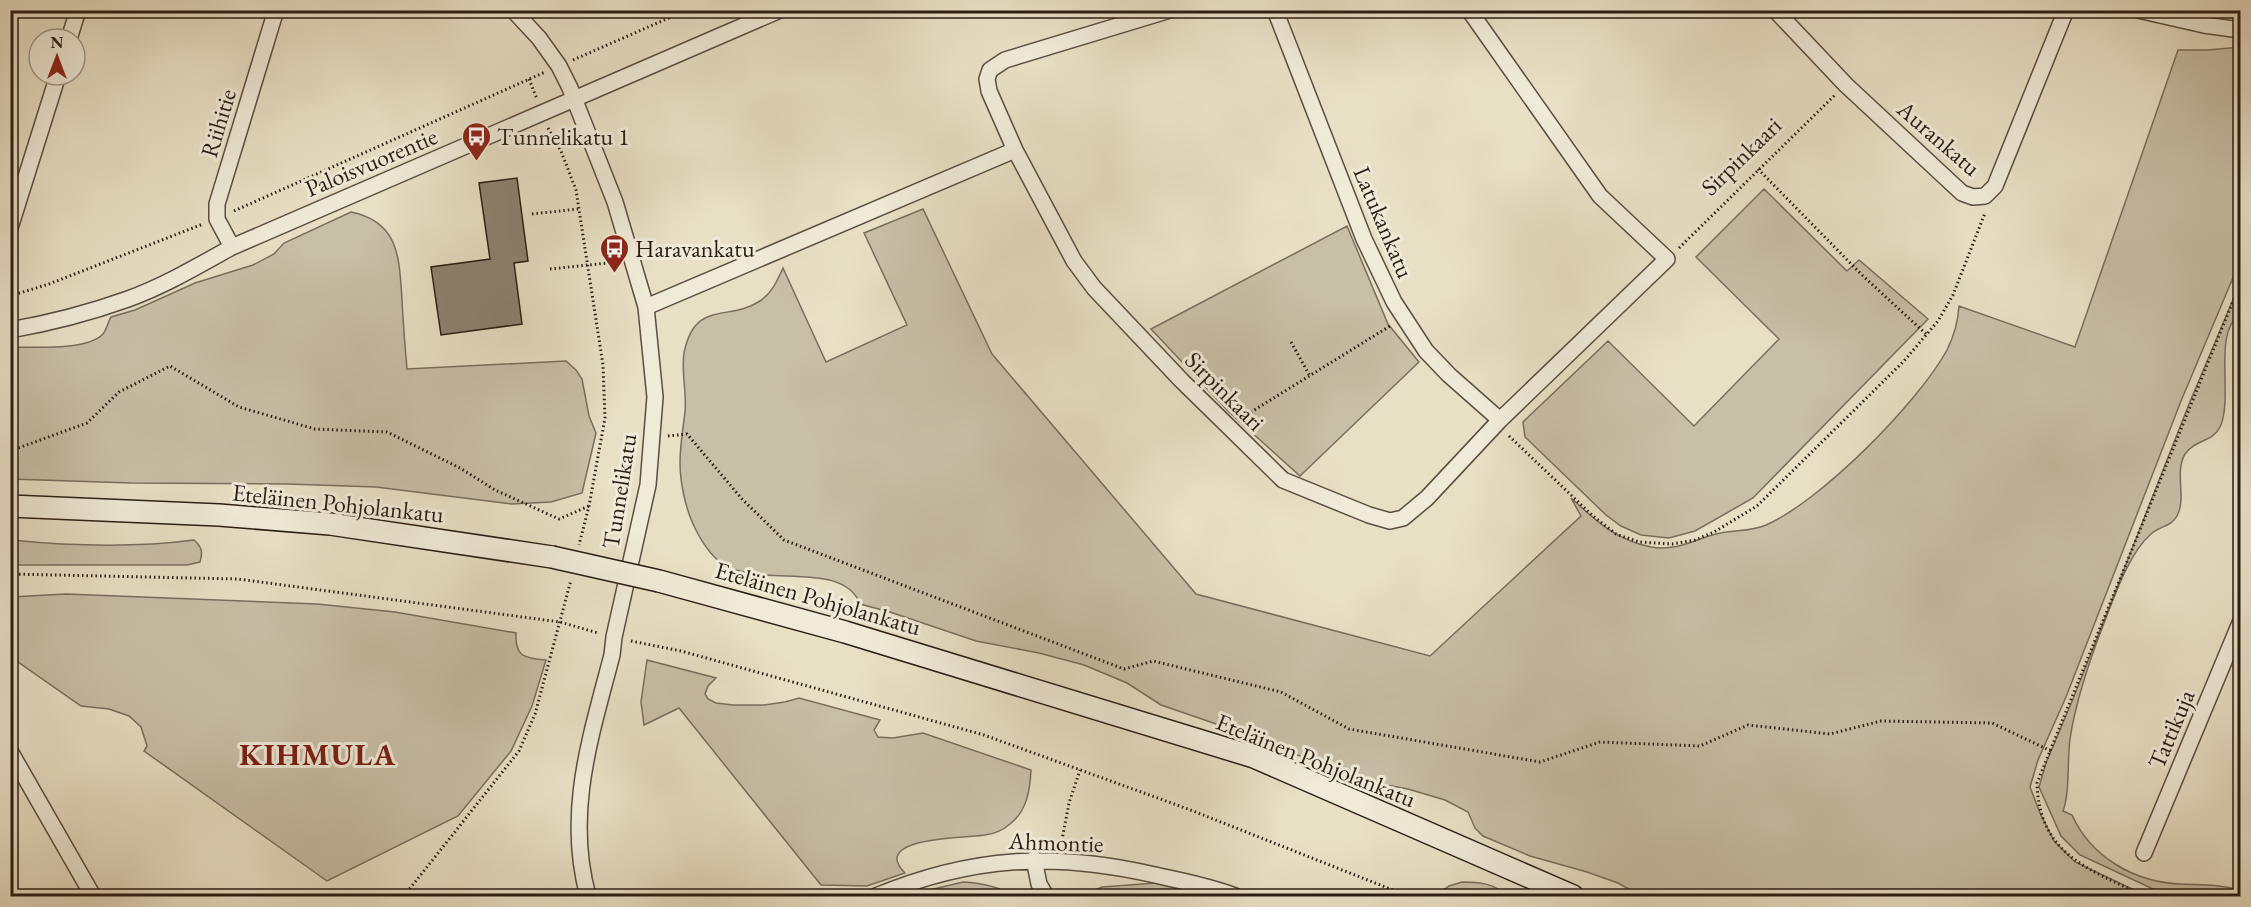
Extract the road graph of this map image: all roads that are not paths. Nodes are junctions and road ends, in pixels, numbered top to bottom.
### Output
1 (78, 10) edge
2 (276, 10) edge
3 (513, 10) edge
4 (1170, 10) edge
5 (1275, 10) edge
6 (1469, 10) edge
7 (1775, 10) edge
8 (2066, 10) edge
9 (2138, 10) edge
10 (771, 12) edge
11 (73, 27) edge
12 (2241, 30) edge
13 (54, 87) edge
14 (575, 99) junction
15 (1015, 150) junction
16 (10, 228) edge
17 (232, 247) junction
18 (646, 307) junction
19 (10, 330) edge
20 (1498, 422) junction
21 (10, 506) edge
22 (2241, 623) edge
23 (10, 751) edge
24 (2144, 853) dead end
25 (1034, 859) junction
26 (93, 897) edge
27 (588, 897) edge
28 (876, 897) edge
29 (1046, 897) edge
30 (1235, 897) edge
31 (1573, 897) edge

1 - 11 street
2 - 17 street, Riihitie
3 - 14 street, Tunnelikatu
4 - 15 street, Sirpinkaari
5 - 20 street, Latukankatu
6 - 20 street, Sirpinkaari
7 - 8 street, Aurankatu
9 - 12 street
10 - 14 street, Paloisvuorentie
13 - 16 street
14 - 17 street, Paloisvuorentie
14 - 18 street, Tunnelikatu
15 - 18 street
15 - 20 street, Sirpinkaari
17 - 19 street, Paloisvuorentie
18 - 27 street, Tunnelikatu
21 - 31 main road, Eteläinen Pohjolankatu, bridge
22 - 24 street, Tattikuja
23 - 26 street
25 - 28 street, Ahmontie
25 - 29 street
25 - 30 street, Ahmontie

